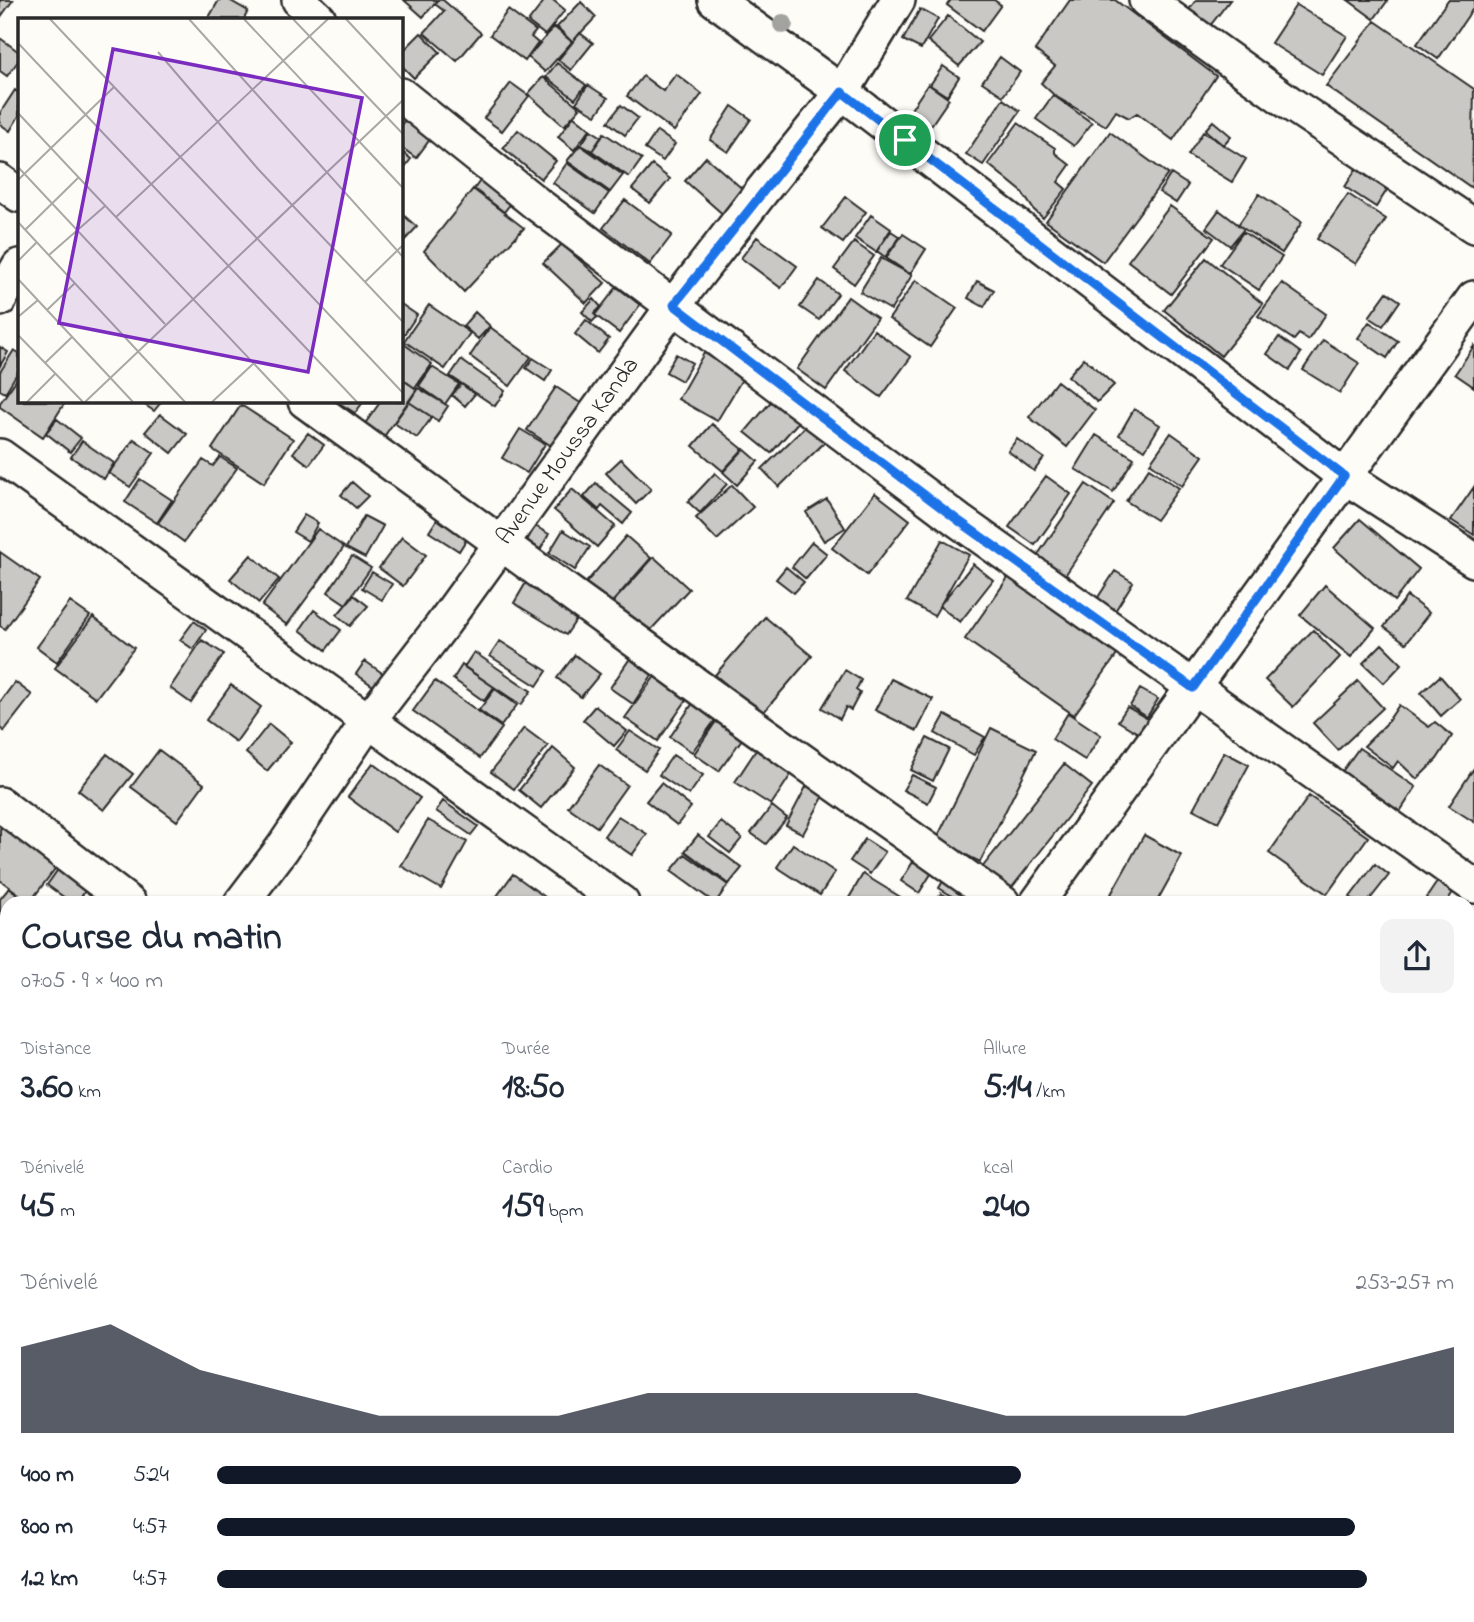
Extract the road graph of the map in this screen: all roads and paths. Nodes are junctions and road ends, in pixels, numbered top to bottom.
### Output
1 (299, 0) edge
2 (715, 0) edge
3 (898, 0) edge
4 (1146, 0) edge
5 (318, 18) edge
6 (842, 92) junction
7 (402, 96) edge
8 (0, 181) edge
9 (18, 194) edge
10 (1474, 226) edge
11 (18, 268) edge
12 (1474, 298) edge
13 (0, 299) edge
14 (674, 305) junction
15 (306, 402) edge
16 (0, 456) edge
17 (1344, 476) junction
18 (502, 543) junction
19 (1474, 560) edge
20 (1193, 688) junction
21 (369, 720) junction
22 (0, 804) edge
23 (1474, 886) edge
24 (119, 896) edge
25 (246, 896) edge
26 (612, 896) edge
27 (993, 896) edge
28 (1042, 896) edge

1 - 5 street
2 - 6 street
3 - 6 street, Avenue Moussa Kanda
4 - 10 street
6 - 14 street, Avenue Moussa Kanda
6 - 17 street
7 - 14 street
8 - 9 street
11 - 13 street
12 - 17 street
14 - 18 street, Avenue Moussa Kanda
14 - 20 street
15 - 18 street
16 - 21 street
17 - 19 street
17 - 20 street
18 - 21 street, Avenue Moussa Kanda
18 - 27 street
20 - 23 street
20 - 28 street
21 - 25 street, Avenue Moussa Kanda
21 - 26 street
22 - 24 street

